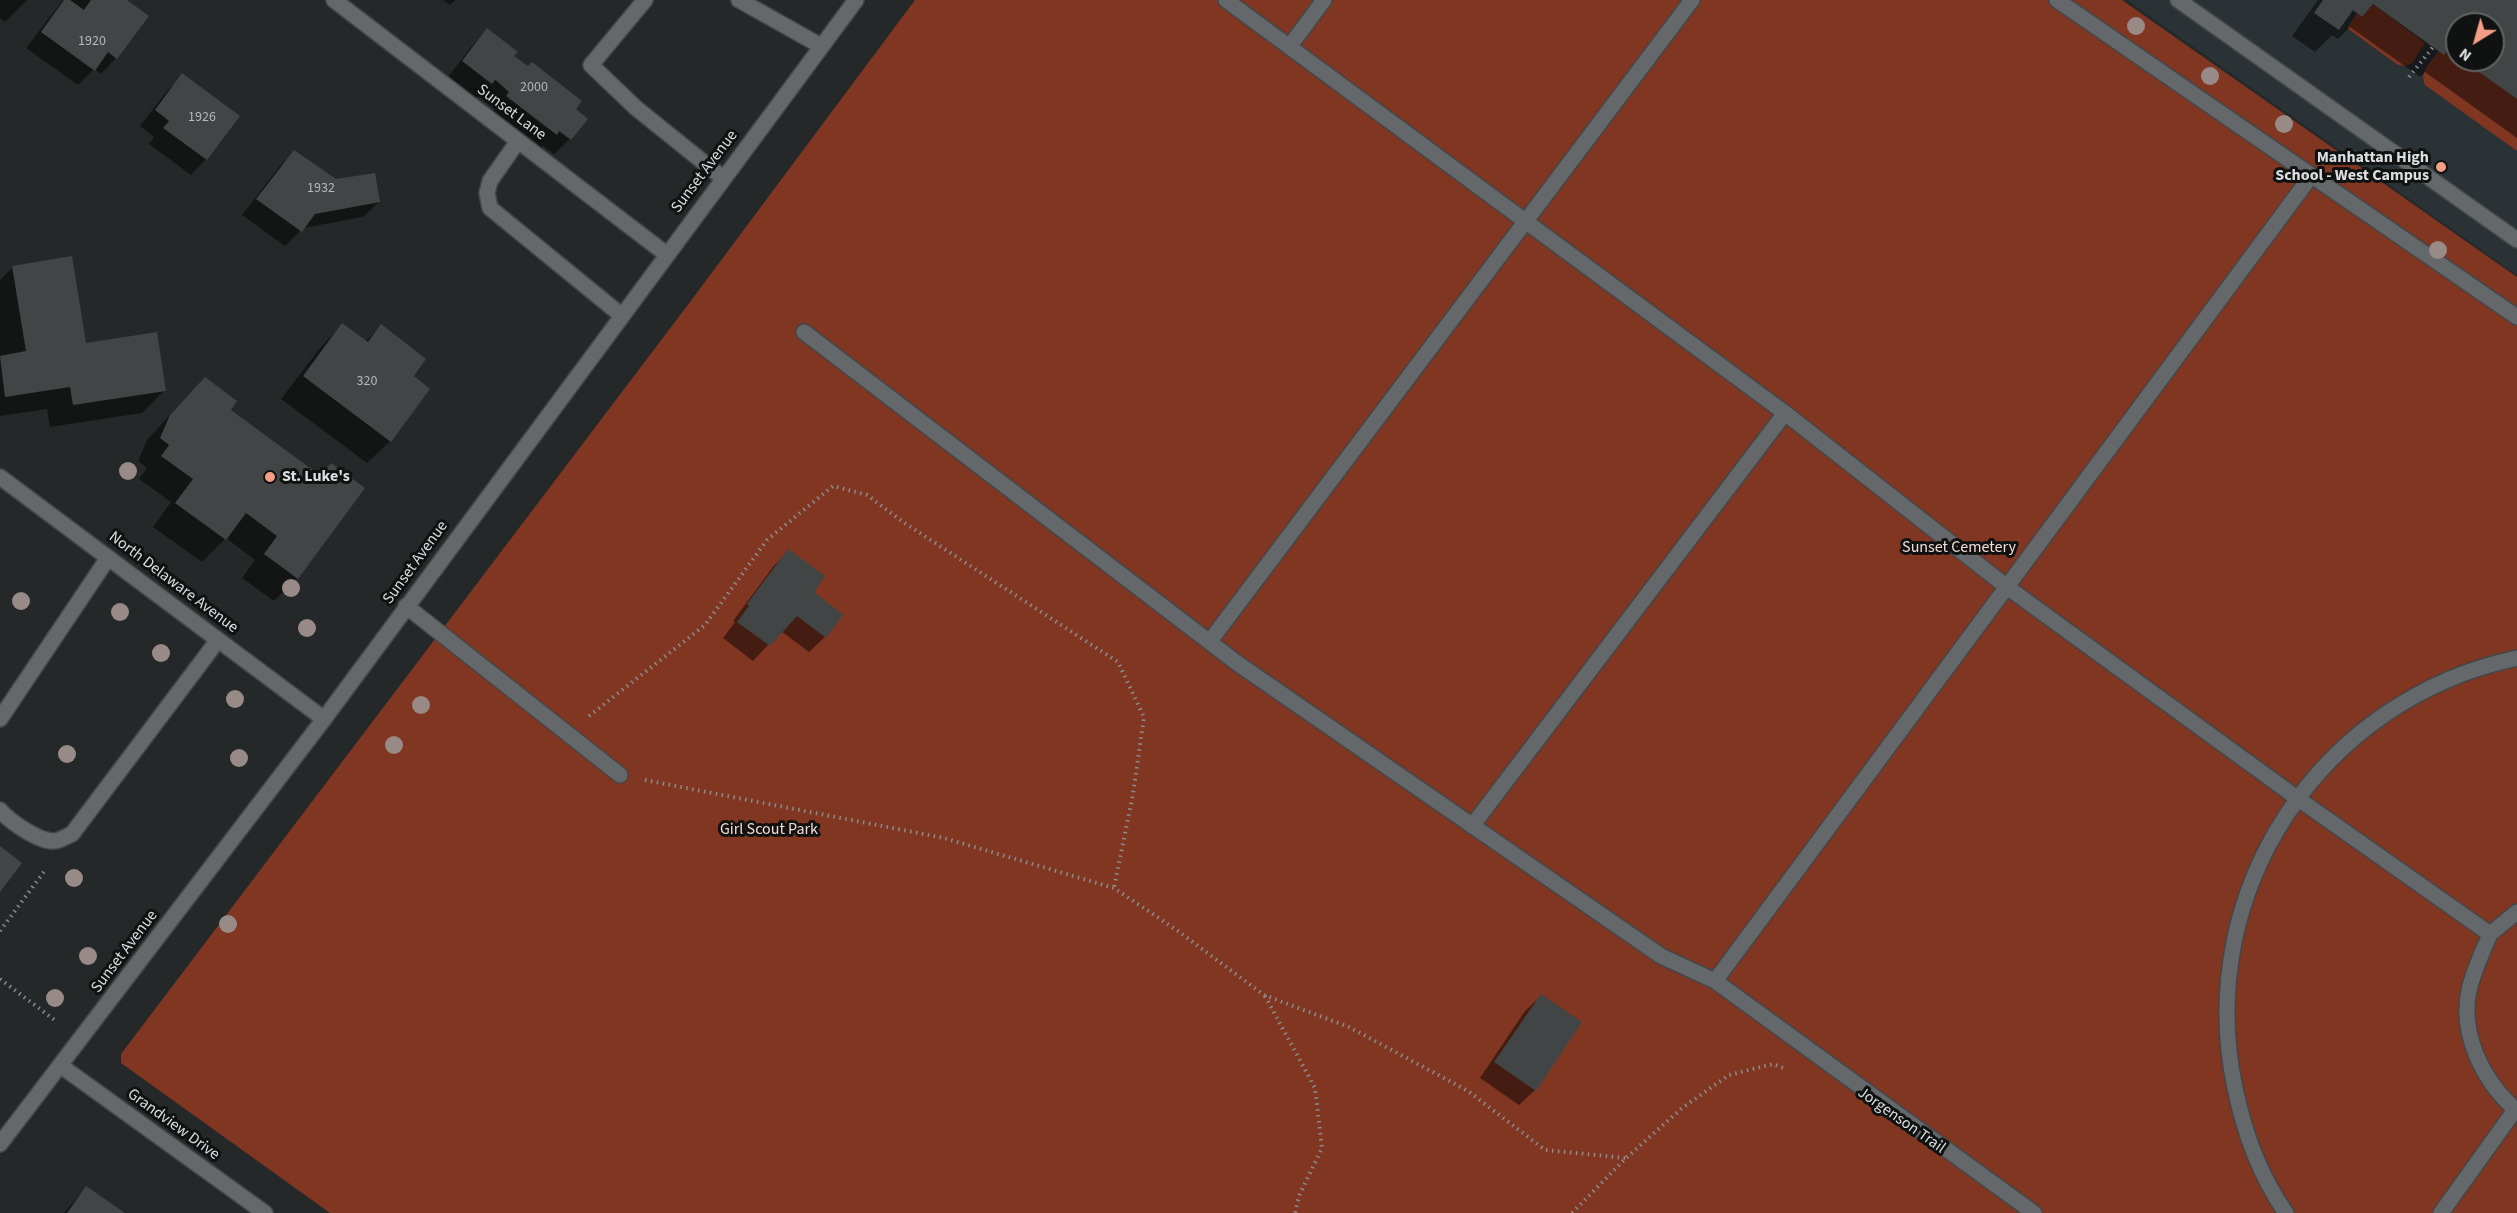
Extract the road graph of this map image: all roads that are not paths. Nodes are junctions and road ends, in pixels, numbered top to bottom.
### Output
1 (334, 0) edge
2 (645, 0) edge
3 (739, 0) edge
4 (856, 0) edge
5 (1226, 0) edge
6 (1324, 0) edge
7 (1692, 0) edge
8 (2057, 0) edge
9 (2178, 0) edge
10 (821, 46) junction
11 (1289, 47) junction
12 (518, 141) junction
13 (2311, 176) junction
14 (723, 178) junction
15 (1525, 221) junction
16 (2517, 240) edge
17 (666, 254) junction
18 (621, 315) junction
19 (2517, 317) edge
20 (804, 332) dead end
21 (1785, 413) junction
22 (0, 477) edge
23 (108, 558) junction
24 (2007, 587) junction
25 (406, 606) junction
26 (218, 640) junction
27 (1210, 641) junction
28 (2517, 658) edge
29 (0, 719) edge
30 (324, 719) junction
31 (620, 775) road end
32 (2297, 798) junction
33 (0, 810) edge
34 (1472, 826) junction
35 (2517, 912) edge
36 (2490, 934) junction
37 (1715, 981) junction
38 (61, 1066) junction
39 (2516, 1110) edge
40 (0, 1144) edge
41 (265, 1213) edge
42 (2034, 1213) edge
43 (2286, 1213) edge
44 (2441, 1213) edge

1 - 12 street, Sunset Lane
2 - 14 street
3 - 10 street
4 - 10 street, Sunset Avenue
5 - 11 street
6 - 11 street
7 - 15 street
8 - 13 street
9 - 16 street
10 - 14 street, Sunset Avenue
11 - 15 street
12 - 17 street, Sunset Lane
12 - 18 street
13 - 19 street
13 - 24 street
14 - 17 street, Sunset Avenue
15 - 21 street
15 - 27 street
17 - 18 street, Sunset Avenue
18 - 25 street, Sunset Avenue
20 - 27 street
21 - 24 street
21 - 34 street
22 - 23 street, North Delaware Avenue
23 - 26 street, North Delaware Avenue
23 - 29 street
24 - 32 street
24 - 37 street
25 - 30 street, Sunset Avenue
25 - 31 street
26 - 30 street, North Delaware Avenue
26 - 33 street
27 - 34 street
28 - 32 street
30 - 38 street, Sunset Avenue
32 - 36 street
32 - 43 street
34 - 37 street
35 - 36 street
36 - 39 street
37 - 42 street
38 - 40 street, Sunset Avenue
38 - 41 street, Grandview Drive
39 - 44 street

